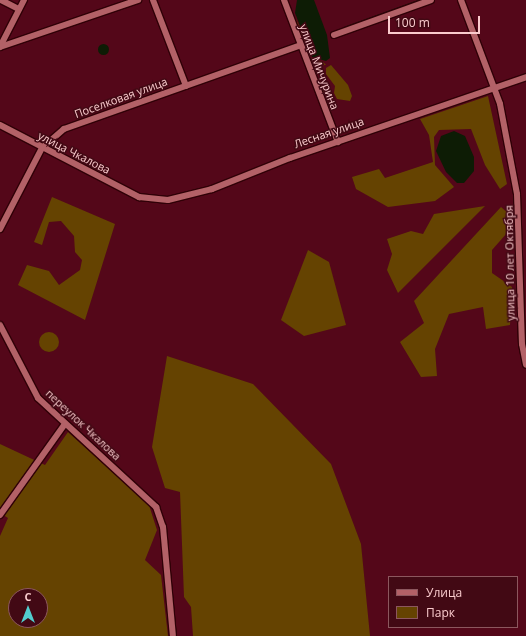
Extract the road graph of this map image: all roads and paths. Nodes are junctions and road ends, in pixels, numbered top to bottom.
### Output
1 (1, 0) edge
2 (24, 0) edge
3 (138, 0) edge
4 (153, 0) edge
5 (284, 0) edge
6 (431, 0) edge
7 (462, 0) edge
8 (19, 9) junction
9 (334, 35) dead end
10 (299, 46) junction
11 (0, 47) edge
12 (526, 77) edge
13 (186, 86) junction
14 (495, 88) junction
15 (0, 125) edge
16 (338, 142) junction
17 (42, 148) junction
18 (139, 197) joint
19 (526, 205) edge
20 (519, 206) junction
21 (0, 229) edge
22 (524, 269) edge
23 (0, 325) edge
24 (526, 365) edge
25 (65, 424) junction
26 (0, 515) edge
27 (173, 636) edge

1 - 8 street
2 - 8 street
3 - 11 street
4 - 13 street
5 - 10 street, улица Мичурина
6 - 9 street
7 - 14 street, улица 10 лет Октября
8 - 11 street
10 - 13 street, Поселковая улица
10 - 16 street, улица Мичурина
12 - 14 street, Лесная улица
13 - 17 street, Поселковая улица
14 - 16 street, Лесная улица
14 - 20 street, улица 10 лет Октября
15 - 17 street, улица Чкалова
16 - 18 street, Лесная улица
17 - 18 street, улица Чкалова
17 - 21 street, Поселковая улица
19 - 20 street
20 - 22 street, улица 10 лет Октября
22 - 24 street, улица 10 лет Октября
23 - 25 street, переулок Чкалова
25 - 26 street
25 - 27 street, переулок Чкалова

